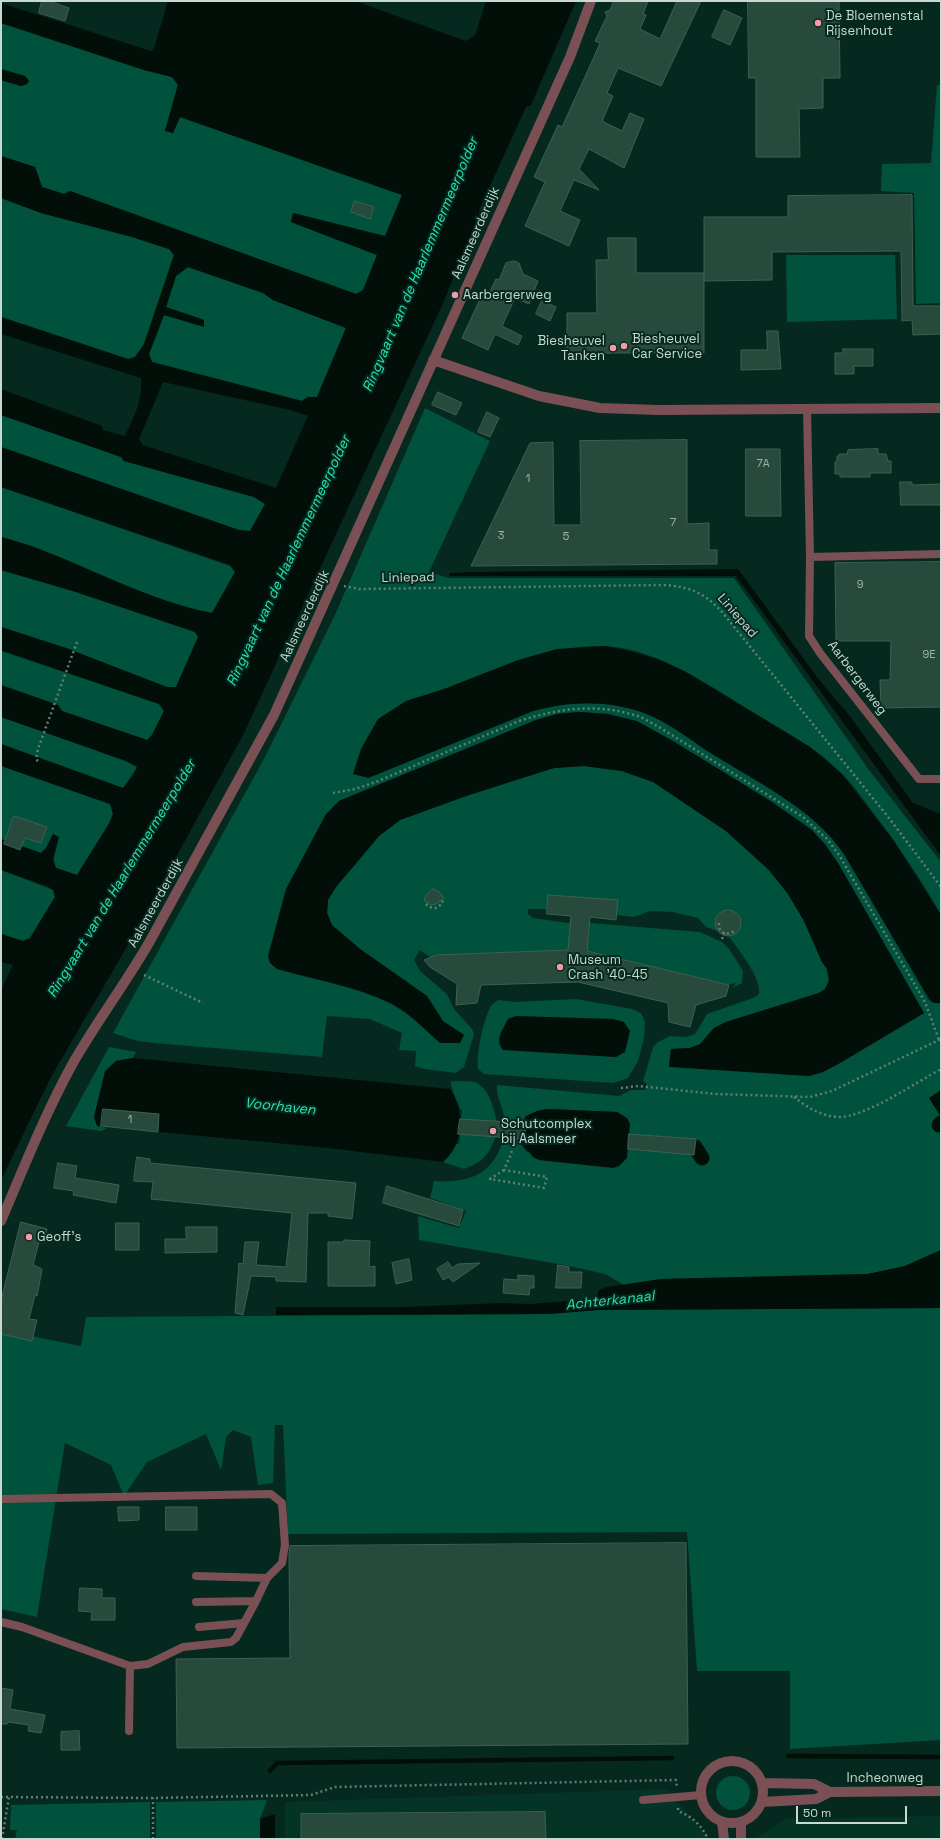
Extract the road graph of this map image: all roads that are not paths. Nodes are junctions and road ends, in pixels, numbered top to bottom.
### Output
1 (591, 1) edge
2 (433, 360) junction
3 (941, 408) edge
4 (807, 409) junction
5 (941, 554) edge
6 (810, 557) junction
7 (941, 779) edge
8 (1, 1221) edge
9 (1, 1499) edge
10 (196, 1576) dead end
11 (267, 1578) junction
12 (256, 1600) junction
13 (196, 1602) dead end
14 (1, 1622) edge
15 (244, 1623) junction
16 (199, 1627) dead end
17 (130, 1666) junction
18 (129, 1731) dead end
19 (762, 1782) junction
20 (941, 1791) edge
21 (830, 1792) junction
22 (701, 1795) junction
23 (643, 1800) dead end
24 (762, 1802) junction
25 (722, 1822) junction
26 (740, 1823) junction
27 (724, 1839) edge
28 (742, 1839) edge

1 - 2 street, Aalsmeerderdijk
2 - 4 street
2 - 8 street, Aalsmeerderdijk
3 - 4 street
4 - 6 lane, Aarbergerweg
5 - 6 lane
6 - 7 lane, Aarbergerweg
9 - 11 lane
10 - 11 lane
11 - 12 lane
12 - 13 lane
12 - 15 lane
14 - 17 lane
15 - 16 lane
15 - 17 lane
17 - 18 lane
19 - 21 street, Incheonweg
19 - 22 street
19 - 24 street
20 - 21 street, Incheonweg
21 - 24 street, Incheonweg
22 - 23 lane
22 - 25 street
24 - 26 street
25 - 26 street
25 - 27 street
26 - 28 street

